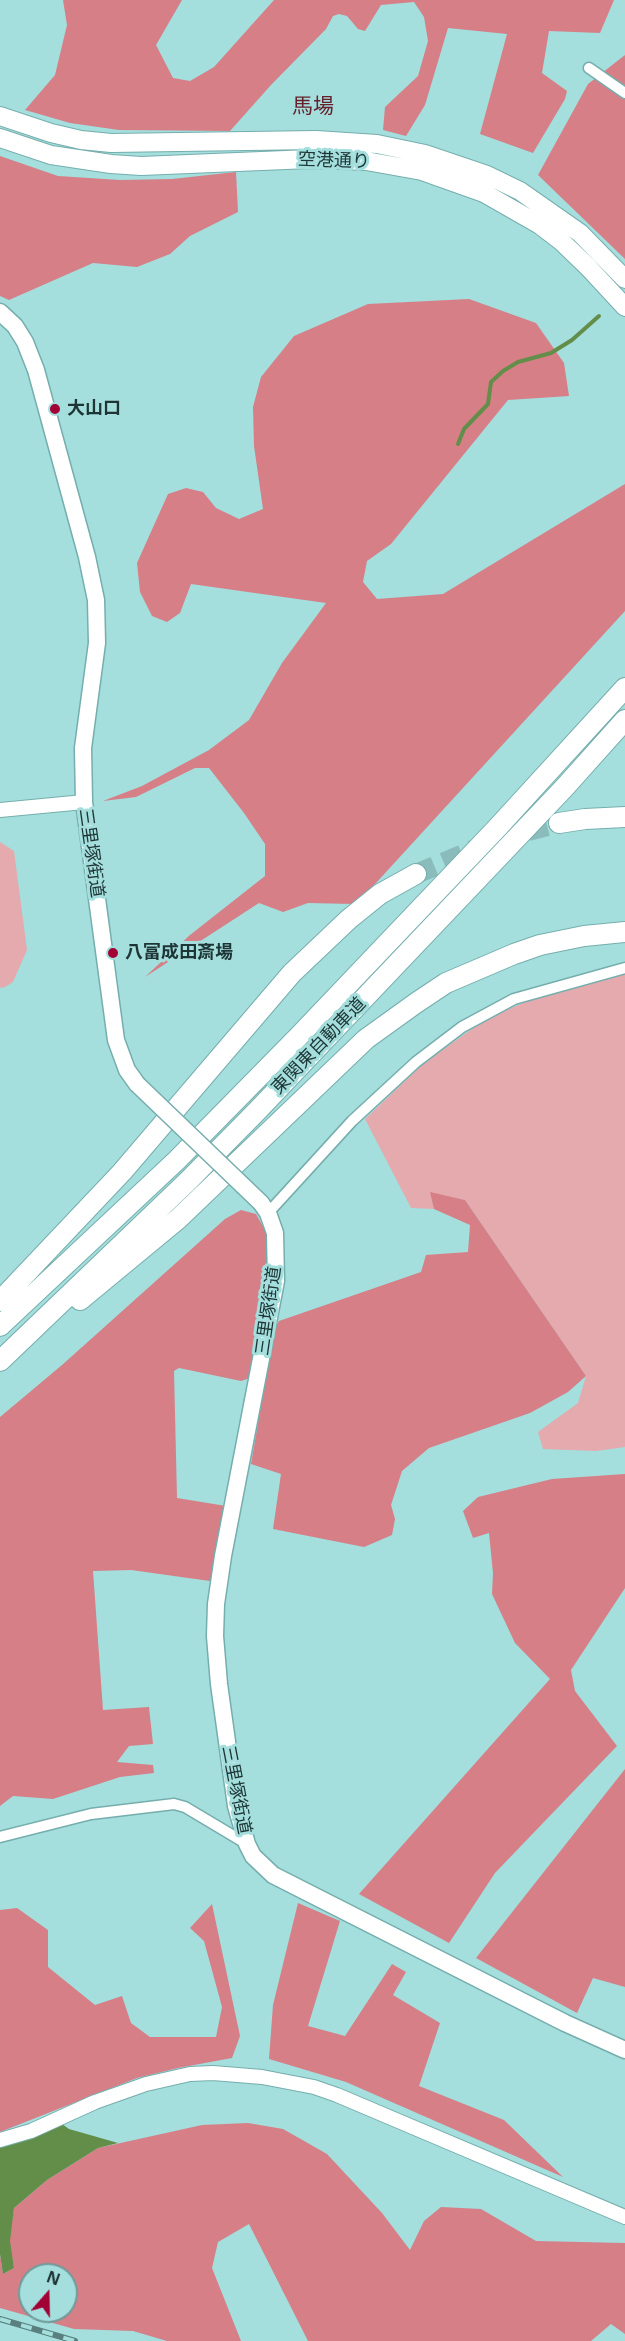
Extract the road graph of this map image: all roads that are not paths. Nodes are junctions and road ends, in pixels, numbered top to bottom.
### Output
1 (589, 69) dead end
2 (625, 93) edge
3 (0, 116) edge
4 (0, 138) edge
5 (625, 279) edge
6 (625, 307) edge
7 (0, 312) edge
8 (625, 688) edge
9 (625, 720) edge
10 (84, 802) junction
11 (0, 810) edge
12 (625, 817) edge
13 (559, 822) tunnel mouth
14 (416, 874) tunnel mouth
15 (625, 932) edge
16 (625, 968) edge
17 (264, 1208) junction
18 (0, 1301) edge
19 (0, 1326) edge
20 (0, 1361) edge
21 (0, 1367) edge
22 (0, 1837) edge
23 (247, 1844) junction
24 (625, 2050) edge
25 (0, 2140) edge
26 (625, 2217) edge

1 - 2 street
3 - 5 highway, 空港通り
4 - 6 highway, 空港通り
7 - 10 main road, 三里塚街道
8 - 19 highway, 東関東自動車道
9 - 20 highway, 東関東自動車道
10 - 11 street
10 - 17 main road, 三里塚街道, bridge
12 - 13 highway
14 - 18 highway
15 - 21 highway
16 - 17 street
17 - 23 main road, 三里塚街道
22 - 23 street
23 - 24 main road, 三里塚街道
25 - 26 street

